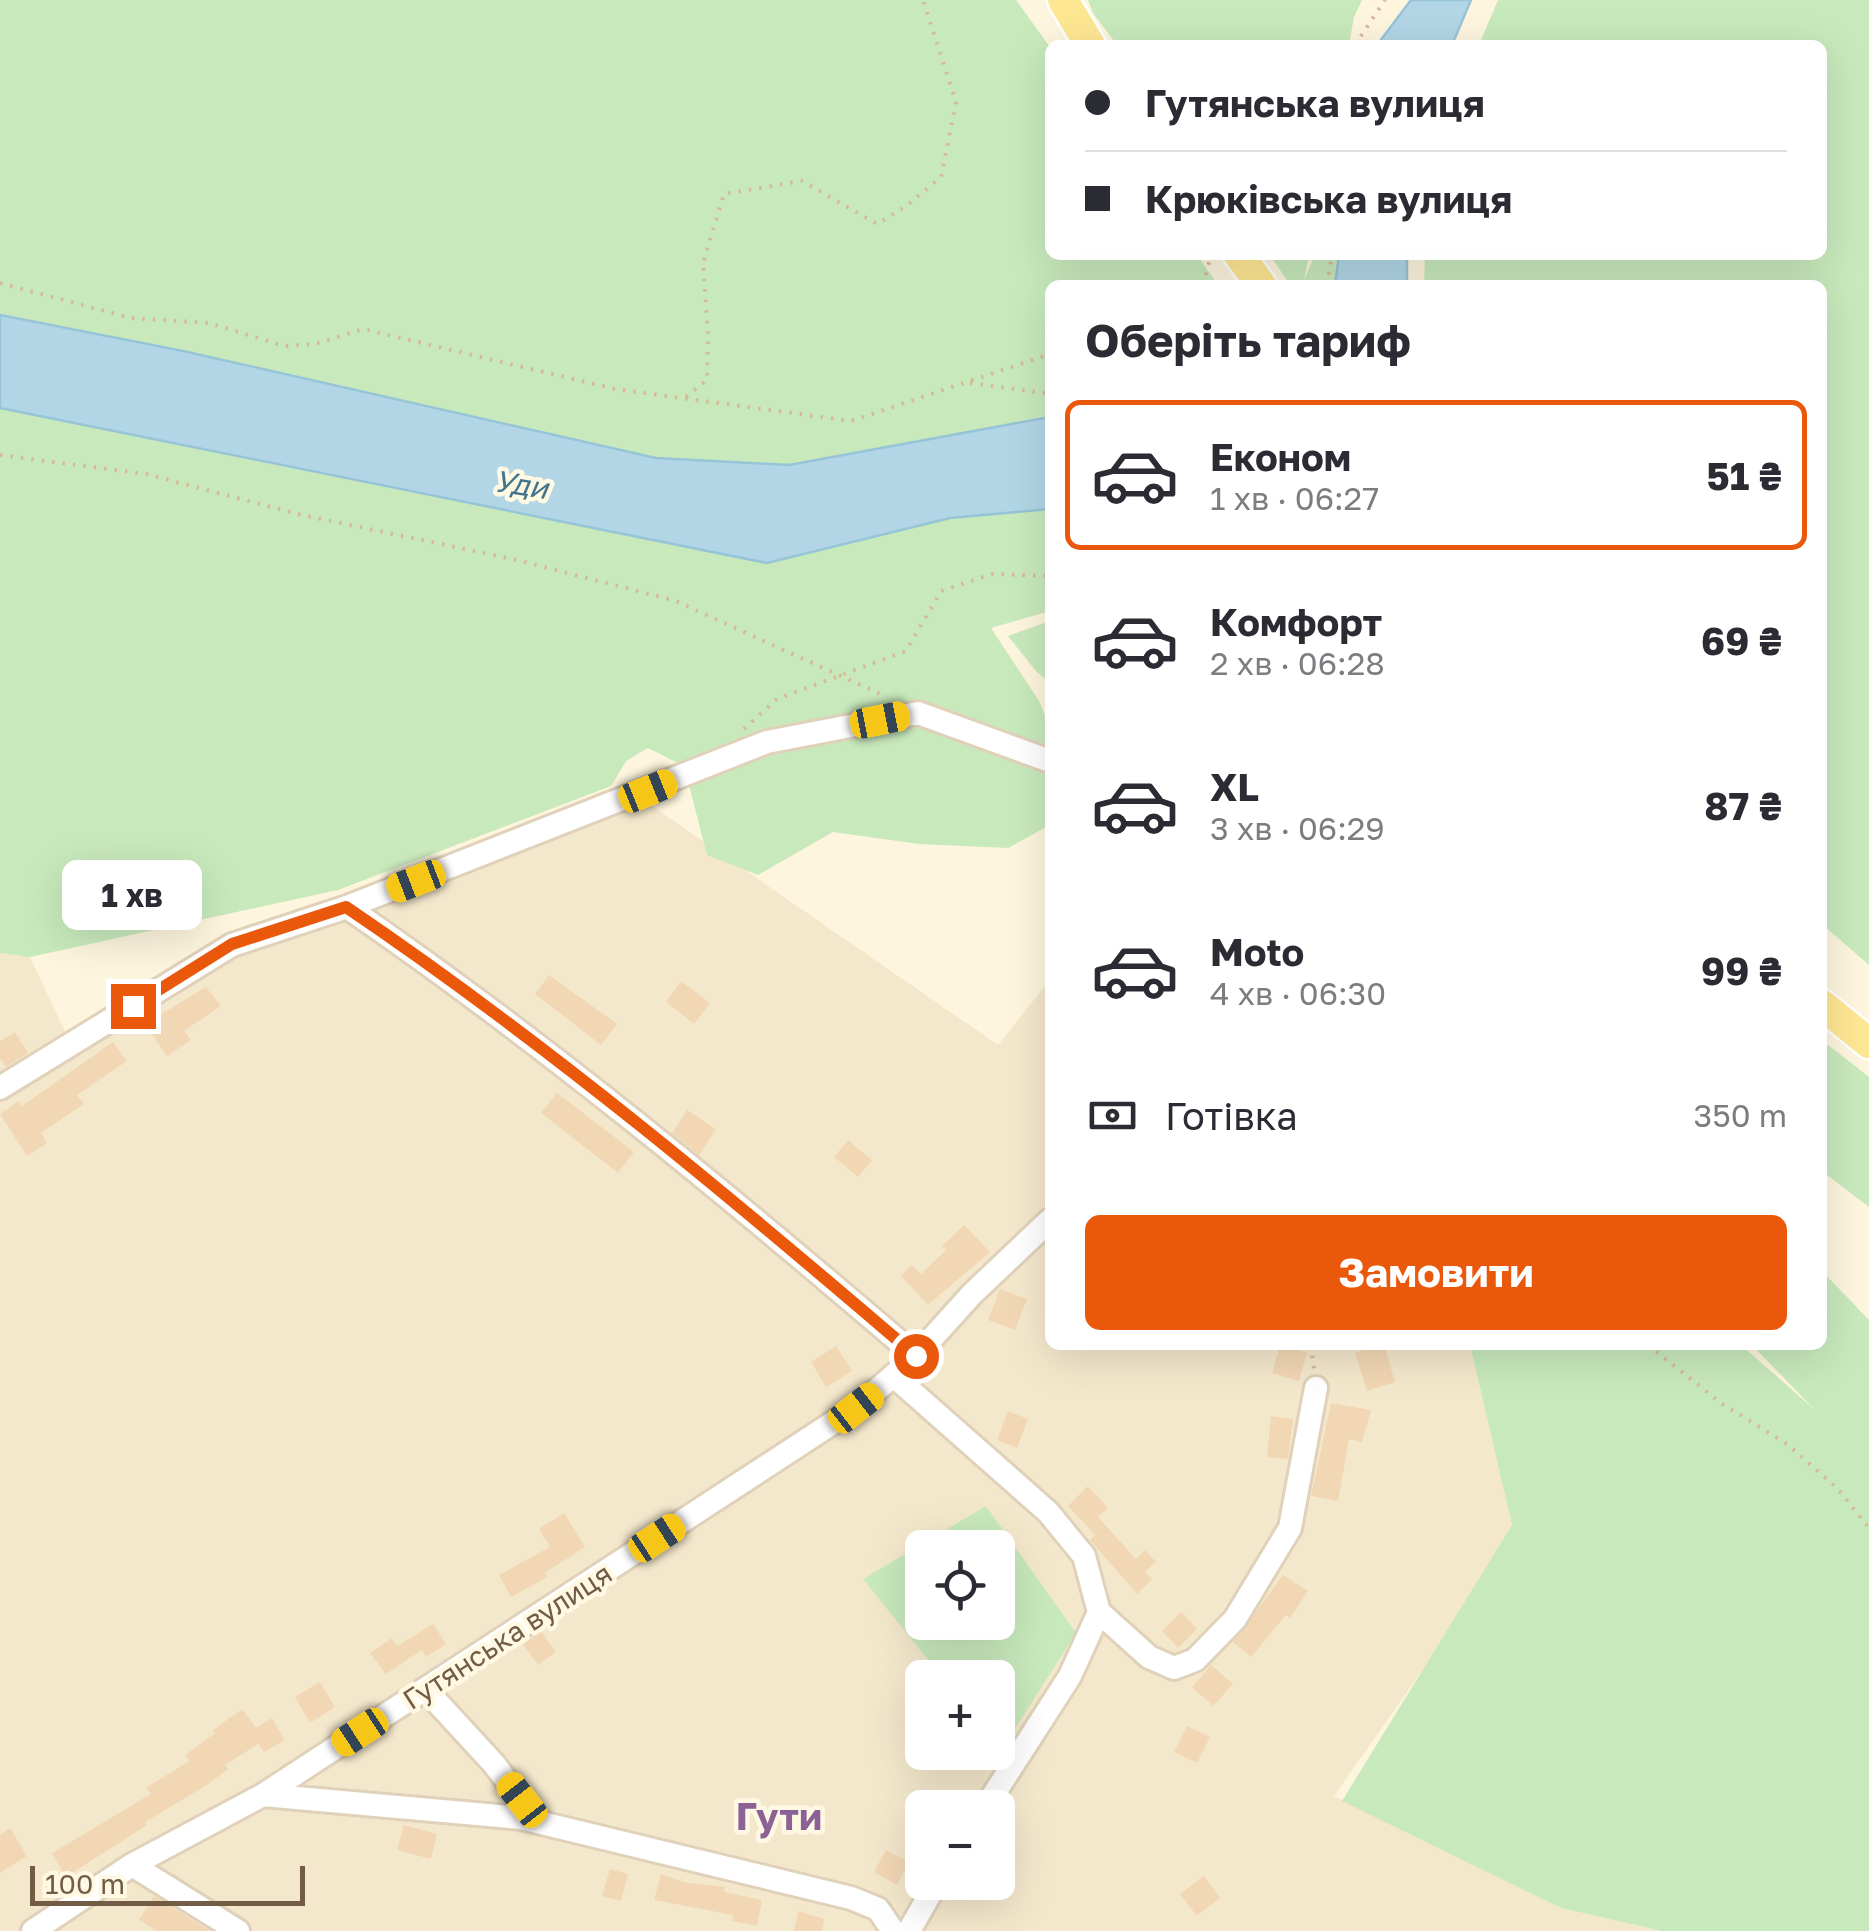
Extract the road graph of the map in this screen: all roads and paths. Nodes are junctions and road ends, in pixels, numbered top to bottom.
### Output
1 (923, 0) edge
2 (1063, 0) edge
3 (1386, 0) edge
4 (1087, 40) edge
5 (1358, 40) edge
6 (1243, 260) edge
7 (1258, 280) edge
8 (0, 283) edge
9 (1045, 356) edge
10 (966, 382) junction
11 (1045, 393) edge
12 (685, 398) junction
13 (0, 454) edge
14 (1045, 576) edge
15 (842, 674) junction
16 (918, 713) junction
17 (739, 733) dead end
18 (1045, 759) edge
19 (346, 907) junction
20 (1827, 1010) edge
21 (1869, 1043) edge
22 (0, 1088) edge
23 (1045, 1225) edge
24 (1654, 1350) edge
25 (916, 1356) junction
26 (895, 1377) junction
27 (1316, 1388) dead end
28 (1869, 1528) edge
29 (1099, 1612) junction
30 (425, 1690) junction
31 (997, 1790) edge
32 (263, 1795) junction
33 (538, 1822) junction
34 (132, 1865) junction
35 (918, 1900) edge
36 (926, 1900) edge
37 (878, 1909) junction
38 (33, 1931) edge
39 (238, 1931) edge
40 (893, 1931) edge
41 (909, 1931) edge

1 - 12 path
2 - 4 main road
3 - 5 path
6 - 7 main road
8 - 12 path
9 - 10 path
10 - 11 path
10 - 12 path
13 - 15 path
14 - 15 path
15 - 16 path
15 - 17 path
16 - 18 street
16 - 19 street
19 - 22 street
19 - 25 street
20 - 21 main road
23 - 25 street, Гутянська вулиця
24 - 28 path
25 - 26 street, Гутянська вулиця
26 - 29 street
26 - 30 street, Гутянська вулиця
27 - 29 street
29 - 31 street
30 - 32 street, Гутянська вулиця
30 - 33 street
32 - 33 street
32 - 34 street, Гутянська вулиця
33 - 37 street
34 - 38 street, Гутянська вулиця
34 - 39 street
35 - 37 street
36 - 41 street
37 - 40 street

